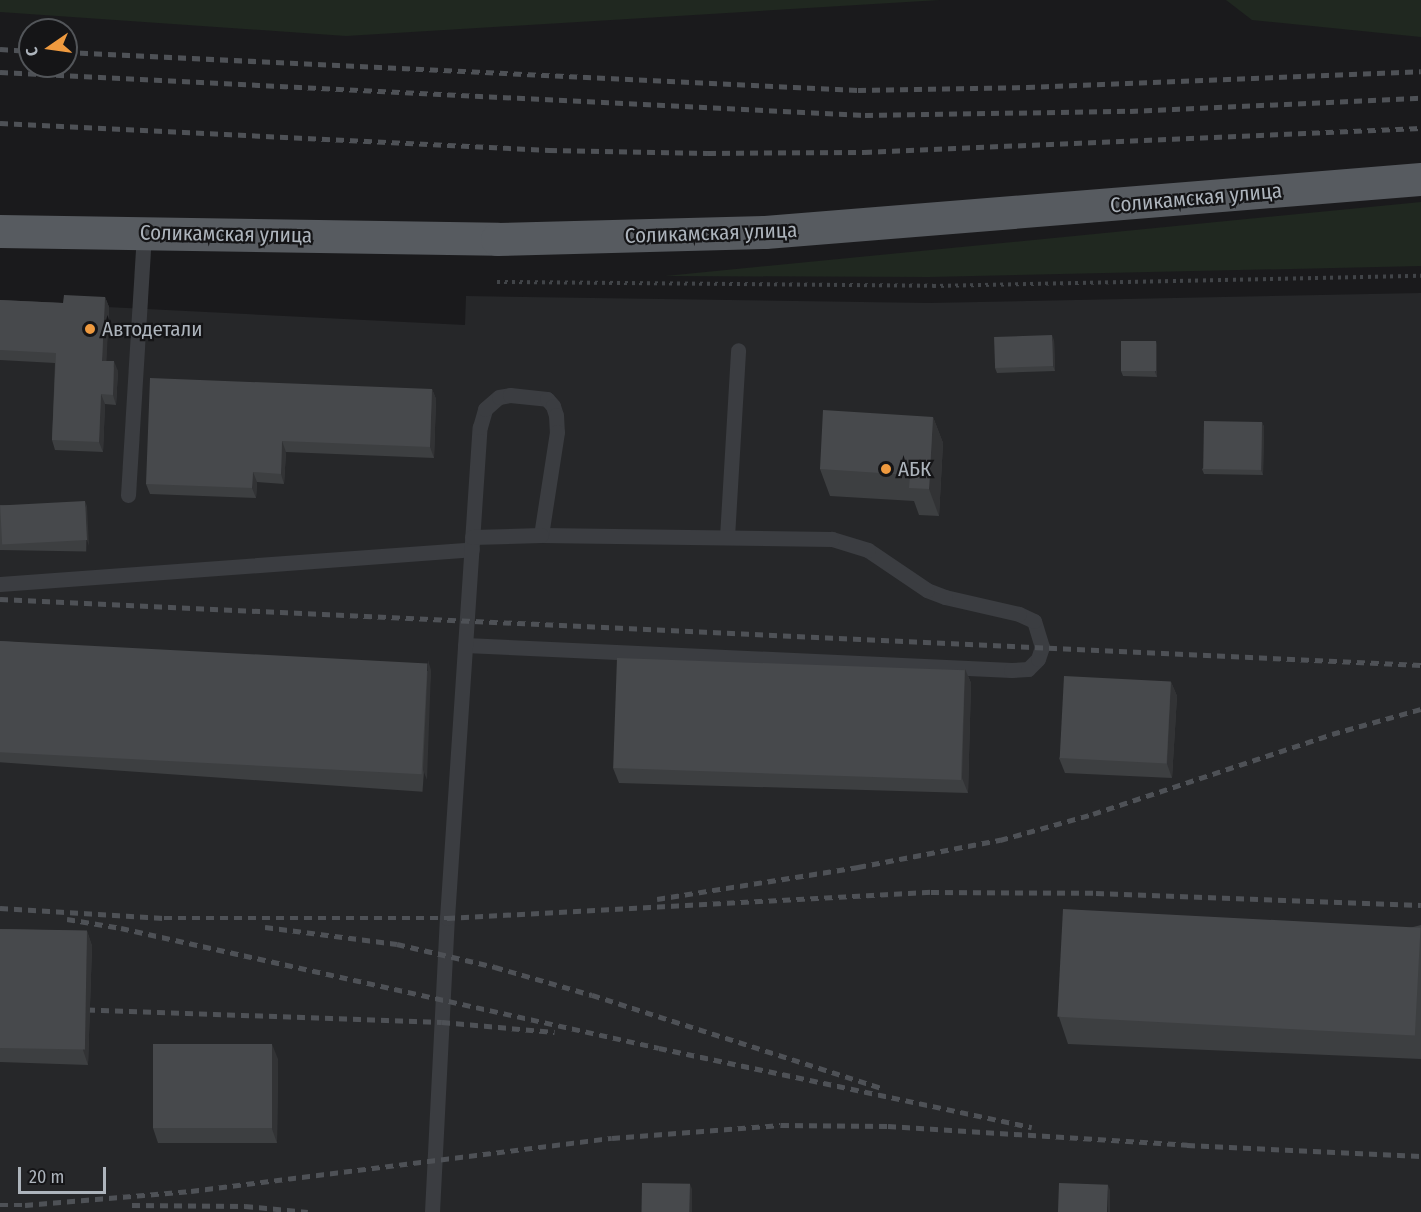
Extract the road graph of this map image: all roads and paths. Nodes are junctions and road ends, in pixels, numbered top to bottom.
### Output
1 (1421, 179) edge
2 (0, 231) edge
3 (144, 232) junction
4 (1421, 276) edge
5 (497, 282) dead end
6 (738, 350) dead end
7 (128, 495) dead end
8 (541, 535) junction
9 (727, 537) junction
10 (472, 543) junction
11 (0, 584) edge
12 (465, 645) junction
13 (432, 1212) edge

1 - 3 main road, Соликамская улица
2 - 3 main road, Соликамская улица
3 - 7 lane
4 - 5 path
6 - 9 lane
8 - 9 lane
8 - 10 lane
8 - 10 lane
9 - 12 lane
10 - 11 lane
10 - 12 lane
12 - 13 lane

